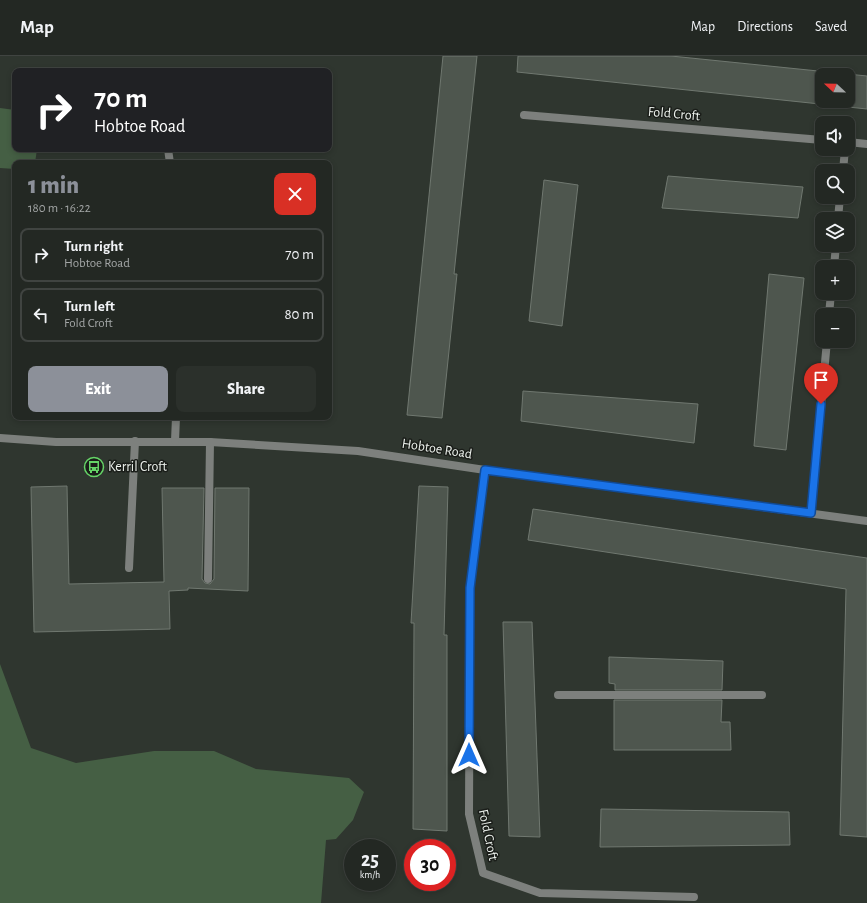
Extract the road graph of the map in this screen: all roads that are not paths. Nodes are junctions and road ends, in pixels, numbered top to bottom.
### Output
1 (524, 115) dead end
2 (815, 139) edge
3 (855, 143) edge
4 (867, 144) edge
5 (826, 348) edge
6 (176, 420) edge
7 (0, 438) edge
8 (135, 441) junction
9 (175, 441) junction
10 (210, 442) junction
11 (485, 470) junction
12 (811, 513) junction
13 (867, 521) edge
14 (129, 568) dead end
15 (208, 580) dead end
16 (558, 695) dead end
17 (762, 695) dead end
18 (694, 898) dead end

1 - 2 street, Fold Croft
3 - 4 street
5 - 12 street
6 - 9 street
7 - 8 street, Hobtoe Road
8 - 9 street, Hobtoe Road
8 - 14 street
9 - 10 street, Hobtoe Road
10 - 11 street, Hobtoe Road
10 - 15 street
11 - 12 street, Hobtoe Road
11 - 18 street, Fold Croft
12 - 13 street, Hobtoe Road
16 - 17 street

